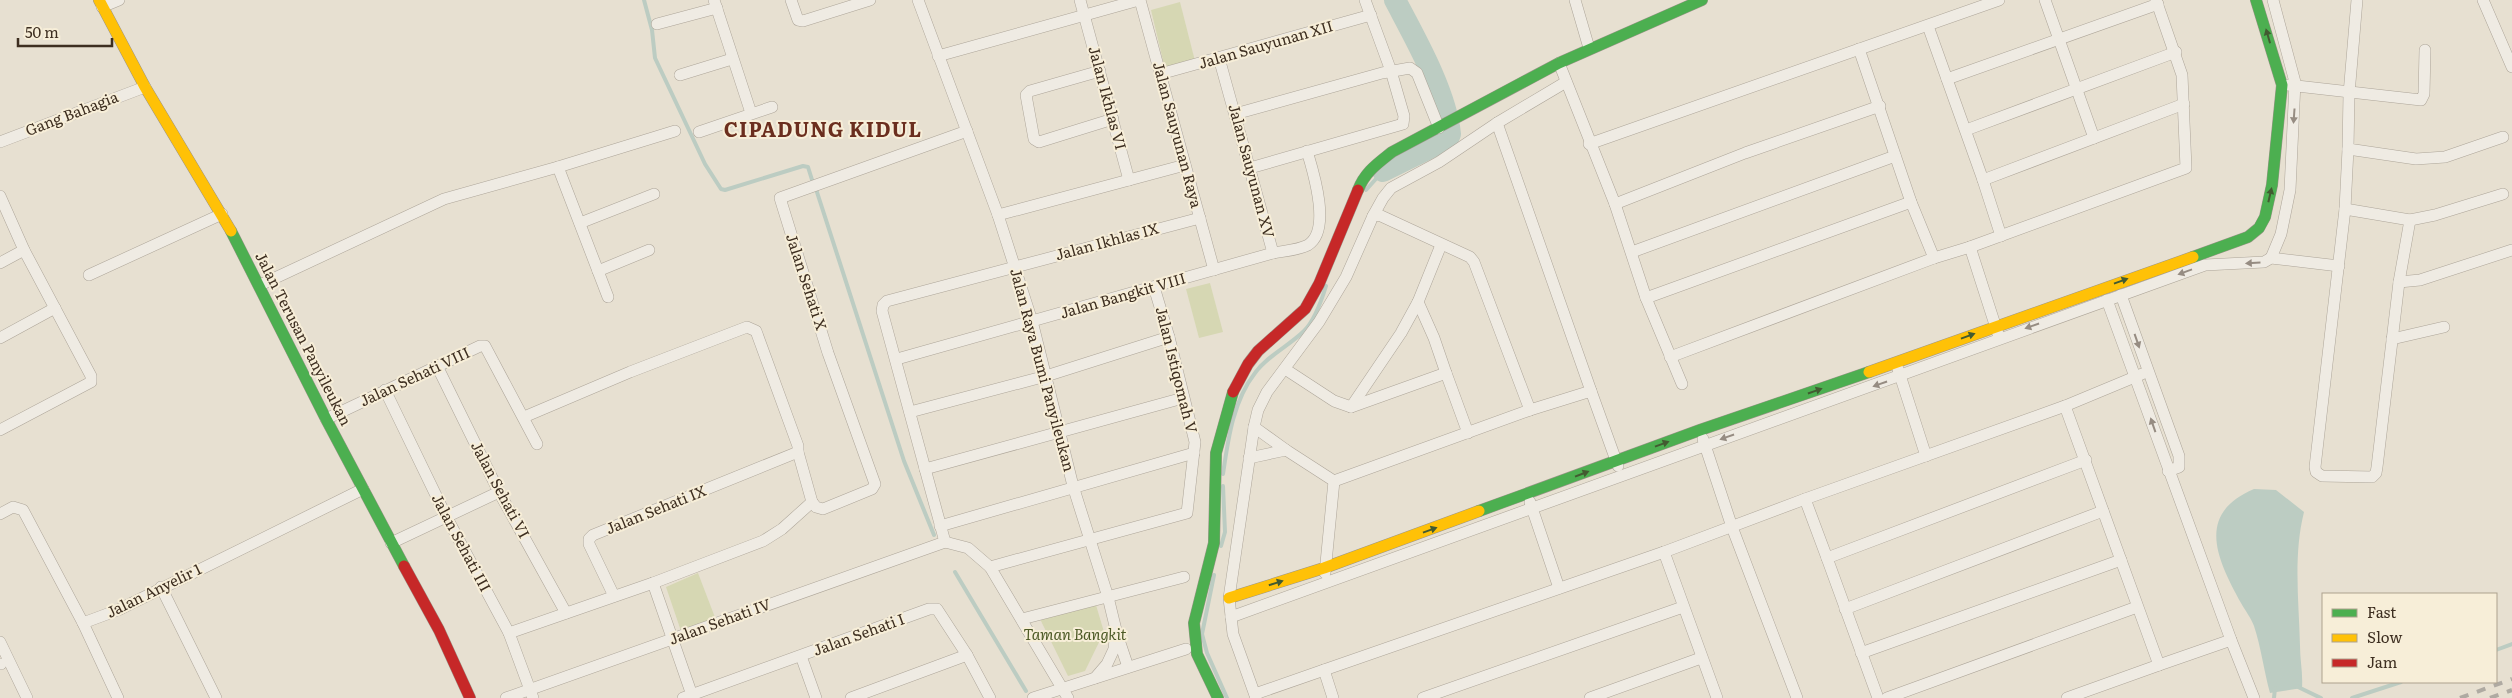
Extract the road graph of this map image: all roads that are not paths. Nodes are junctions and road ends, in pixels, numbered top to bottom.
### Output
1 (119, 0) edge
2 (791, 0) edge
3 (870, 0) edge
4 (918, 0) edge
5 (1080, 0) edge
6 (1140, 0) edge
7 (1364, 0) edge
8 (1575, 0) edge
9 (1702, 0) edge
10 (1998, 0) edge
11 (2045, 0) edge
12 (2256, 0) edge
13 (2273, 0) edge
14 (2357, 0) edge
15 (2483, 0) edge
16 (852, 2) edge
17 (2157, 2) edge
18 (100, 4) edge
19 (715, 4) edge
20 (1084, 15) junction
21 (1371, 16) junction
22 (657, 24) dead end
23 (1928, 26) junction
24 (2059, 39) junction
25 (1589, 48) junction
26 (1859, 49) junction
27 (2426, 50) dead end
28 (2176, 52) junction
29 (938, 56) junction
30 (1219, 58) junction
31 (732, 59) junction
32 (1559, 63) junction
33 (2512, 67) edge
34 (1391, 70) junction
35 (1100, 71) junction
36 (1160, 74) junction
37 (680, 75) dead end
38 (1947, 79) junction
39 (1566, 82) junction
40 (2282, 85) junction
41 (2295, 86) junction
42 (145, 87) junction
43 (2077, 89) junction
44 (2349, 94) junction
45 (2184, 104) junction
46 (1880, 106) junction
47 (772, 107) dead end
48 (751, 113) junction
49 (1235, 114) junction
50 (1113, 120) junction
51 (1497, 123) junction
52 (1445, 124) junction
53 (675, 130) dead end
54 (1966, 130) junction
55 (966, 131) junction
56 (699, 132) dead end
57 (2503, 137) dead end
58 (2094, 138) junction
59 (0, 142) edge
60 (1590, 144) junction
61 (2348, 149) junction
62 (1307, 151) junction
63 (1895, 156) junction
64 (1185, 166) junction
65 (558, 167) junction
66 (1250, 168) junction
67 (1130, 180) junction
68 (1983, 180) junction
69 (654, 194) dead end
70 (2503, 194) dead end
71 (0, 196) edge
72 (1911, 202) junction
73 (1615, 204) junction
74 (2345, 209) junction
75 (222, 214) junction
76 (998, 215) junction
77 (1373, 216) junction
78 (1200, 218) junction
79 (2410, 220) junction
80 (580, 223) junction
81 (2261, 225) junction
82 (2281, 234) junction
83 (2001, 236) junction
84 (2232, 243) junction
85 (1441, 244) junction
86 (1970, 247) junction
87 (24, 250) junction
88 (649, 250) dead end
89 (2512, 250) edge
90 (1632, 252) junction
91 (1273, 254) junction
92 (1934, 258) junction
93 (2272, 258) junction
94 (2233, 263) junction
95 (0, 264) edge
96 (2339, 266) junction
97 (1014, 267) junction
98 (598, 270) junction
99 (1214, 270) junction
100 (90, 275) dead end
101 (2399, 282) junction
102 (260, 285) junction
103 (1154, 287) junction
104 (2121, 295) junction
105 (608, 297) dead end
106 (1646, 298) junction
107 (2107, 300) junction
108 (1418, 302) junction
109 (55, 308) junction
110 (1032, 322) junction
111 (1995, 326) junction
112 (2444, 327) dead end
113 (1169, 337) junction
114 (0, 338) edge
115 (2000, 338) junction
116 (2392, 339) junction
117 (1670, 358) junction
118 (897, 360) junction
119 (1896, 363) junction
120 (437, 366) junction
121 (1285, 369) junction
122 (2148, 371) junction
123 (1446, 373) junction
124 (1046, 376) junction
125 (1900, 376) junction
126 (2136, 377) junction
127 (1682, 384) dead end
128 (385, 390) junction
129 (1591, 391) junction
130 (1183, 398) junction
131 (2065, 406) junction
132 (1351, 407) junction
133 (1530, 410) junction
134 (910, 412) junction
135 (524, 417) junction
136 (326, 419) junction
137 (1254, 427) junction
138 (0, 430) edge
139 (1700, 430) junction
140 (1059, 432) junction
141 (1468, 433) junction
142 (537, 444) dead end
143 (1706, 445) junction
144 (1286, 450) junction
145 (798, 452) junction
146 (1194, 452) junction
147 (1926, 456) junction
148 (1249, 458) junction
149 (2086, 460) junction
150 (1616, 461) junction
151 (925, 469) junction
152 (2168, 471) junction
153 (1622, 476) junction
154 (1334, 481) junction
155 (1073, 486) junction
156 (363, 489) junction
157 (499, 492) junction
158 (1527, 495) junction
159 (1805, 498) junction
160 (812, 502) junction
161 (1532, 509) junction
162 (2103, 511) junction
163 (0, 514) edge
164 (446, 516) junction
165 (940, 526) junction
166 (1732, 527) junction
167 (1090, 538) junction
168 (945, 542) junction
169 (391, 543) junction
170 (1664, 552) junction
171 (1827, 558) junction
172 (2121, 560) junction
173 (990, 567) junction
174 (1324, 568) junction
175 (1184, 577) dead end
176 (1325, 582) junction
177 (653, 583) junction
178 (161, 587) junction
179 (1559, 588) junction
180 (614, 596) junction
181 (1108, 597) junction
182 (1230, 598) junction
183 (1683, 606) junction
184 (2137, 607) junction
185 (1845, 609) junction
186 (566, 613) junction
187 (1230, 617) junction
188 (1022, 618) junction
189 (83, 623) junction
190 (1116, 630) junction
191 (509, 633) junction
192 (673, 639) junction
193 (2231, 640) junction
194 (0, 642) edge
195 (1186, 648) dead end
196 (1861, 653) junction
197 (967, 655) junction
198 (801, 656) junction
199 (1701, 658) junction
200 (2159, 665) junction
201 (1128, 667) junction
202 (1324, 670) junction
203 (1095, 678) junction
204 (1065, 693) edge
205 (531, 694) edge
206 (1256, 696) edge
207 (689, 697) edge
208 (27, 698) edge
209 (118, 698) edge
210 (216, 698) edge
211 (470, 698) edge
212 (506, 698) edge
213 (816, 698) edge
214 (851, 698) edge
215 (990, 698) edge
216 (1033, 698) edge
217 (1218, 698) edge
218 (1333, 698) edge
219 (1423, 698) edge
220 (1590, 698) edge
221 (1717, 698) edge
222 (1797, 698) edge
223 (1878, 698) edge
224 (1887, 698) edge
225 (2067, 698) edge
226 (2254, 698) edge

1 - 18 street
2 - 16 street
3 - 16 street
4 - 29 street, Jalan Raya Bumi Panyileukan
5 - 20 street, Jalan Ikhlas VI
6 - 20 street
6 - 36 street, Jalan Sauyunan Raya
7 - 21 street
8 - 25 street
9 - 25 street
10 - 23 street
11 - 24 street
40 -> 12 street
13 - 41 street
14 - 44 street
15 - 33 street
17 - 24 street
17 - 28 street
18 - 42 street, Jalan Terusan Panyileukan
19 - 22 street
19 - 31 street
20 - 29 street
20 - 35 street, Jalan Ikhlas VI
21 - 30 street, Jalan Sauyunan XII
21 - 34 street
23 - 26 street
23 - 38 street
24 - 38 street
24 - 43 street
25 - 32 street
26 - 46 street
26 - 60 street
27 - 44 street
28 - 43 street
28 - 45 street
29 - 55 street, Jalan Raya Bumi Panyileukan
30 - 36 street, Jalan Sauyunan XII
30 - 49 street, Jalan Sauyunan XV
31 - 37 street
31 - 48 street
32 - 39 street
32 - 52 street
34 - 49 street
34 - 52 street
34 - 62 street
35 - 50 street, Jalan Ikhlas VI
35 - 50 street
36 - 64 street, Jalan Sauyunan Raya
38 - 54 street
39 - 51 street
39 - 60 street
40 - 41 street
81 -> 40 street
41 - 44 street
41 -> 82 street
42 - 59 street, Gang Bahagia
42 - 75 street, Jalan Terusan Panyileukan
43 - 54 street
43 - 58 street
44 - 61 street
45 - 58 street
45 - 83 street
46 - 63 street
46 - 73 street
47 - 48 street
48 - 56 street
49 - 66 street, Jalan Sauyunan XV
50 - 67 street, Jalan Ikhlas VI
51 - 77 street
51 - 129 street
52 - 217 street
53 - 65 street
54 - 68 street
55 - 76 street, Jalan Raya Bumi Panyileukan
55 - 160 street, Jalan Sehati X
57 - 61 street
58 - 68 street
60 - 73 street
61 - 74 street
62 - 66 street
62 - 91 street
63 - 72 street
63 - 90 street
64 - 67 street
64 - 78 street, Jalan Sauyunan Raya
65 - 80 street
65 - 102 street
66 - 91 street, Jalan Sauyunan XV
67 - 76 street
68 - 83 street
69 - 80 street
70 - 79 street
71 - 87 street
72 - 92 street
72 - 106 street
73 - 90 street
74 - 79 street
74 - 96 street
75 - 100 street
75 - 102 street, Jalan Terusan Panyileukan
76 - 97 street, Jalan Raya Bumi Panyileukan
77 - 85 street
77 - 121 street
78 - 97 street, Jalan Ikhlas IX
78 - 99 street, Jalan Sauyunan Raya
79 - 101 street
80 - 98 street
81 - 82 street
81 - 84 street
82 - 93 street
83 - 86 street
84 - 94 street
111 -> 84 street
85 - 108 street
85 - 133 street
86 - 92 street
86 - 111 street
87 - 95 street
87 - 109 street
88 - 98 street
89 - 101 street
90 - 106 street
91 - 99 street, Jalan Sauyunan XV
92 - 117 street
93 -> 94 street
93 - 96 street
94 -> 104 street
96 - 116 street
97 - 110 street, Jalan Raya Bumi Panyileukan
97 - 118 street, Jalan Ikhlas IX
98 - 105 street
99 - 103 street, Jalan Bangkit VIII
101 - 116 street
102 - 136 street, Jalan Terusan Panyileukan
103 - 110 street, Jalan Bangkit VIII
103 - 113 street, Jalan Istiqomah V
104 - 107 street
104 -> 122 street
106 - 117 street
107 -> 115 street
107 - 126 street
108 - 123 street
108 - 132 street
109 - 114 street
109 - 138 street
110 - 118 street, Jalan Bangkit VIII
110 - 124 street, Jalan Raya Bumi Panyileukan
111 - 115 street
119 -> 111 street
112 - 116 street
113 - 124 street
113 - 130 street, Jalan Istiqomah V
115 - 125 street
117 - 127 street
118 - 134 street
119 - 125 street
139 -> 119 street
120 - 128 street, Jalan Sehati VIII
120 - 135 street, Jalan Sehati VIII
120 - 157 street, Jalan Sehati VI
121 - 132 street
121 - 137 street
122 - 126 street
122 - 152 street
123 - 132 street
123 - 141 street
124 - 134 street
124 - 140 street, Jalan Raya Bumi Panyileukan
125 -> 143 street
125 - 147 street
126 - 131 street
152 -> 126 street
128 - 136 street, Jalan Sehati VIII
128 - 164 street, Jalan Sehati III
129 - 133 street
129 - 150 street
130 - 140 street
130 - 146 street, Jalan Istiqomah V
131 - 147 street
131 - 149 street
133 - 141 street
134 - 151 street
135 - 142 street, Jalan Sehati VIII
135 - 145 street
136 - 156 street, Jalan Terusan Panyileukan
137 - 144 street
137 - 148 street
139 - 143 street
150 -> 139 street
140 - 151 street
140 - 155 street, Jalan Raya Bumi Panyileukan
141 - 154 street
143 - 153 street
143 - 166 street
144 - 148 street
144 - 154 street
145 - 160 street
145 - 180 street, Jalan Sehati IX
146 - 155 street
146 - 167 street, Jalan Istiqomah V
147 - 159 street
148 - 182 street
149 - 162 street
149 - 171 street
150 - 153 street
158 -> 150 street
151 - 165 street
152 - 193 street
153 - 161 street
154 - 174 street
155 - 165 street
155 - 167 street, Jalan Raya Bumi Panyileukan
156 - 169 street, Jalan Terusan Panyileukan
156 - 178 street, Jalan Anyelir 1
157 - 164 street
157 - 186 street, Jalan Sehati VI
158 - 161 street
174 -> 158 street
159 - 166 street
159 - 171 street
160 - 177 street
161 - 176 street
161 - 179 street
162 - 172 street
162 - 185 street
163 - 189 street
164 - 169 street
164 - 191 street, Jalan Sehati III
165 - 168 street
166 - 170 street
166 - 222 street
167 - 173 street
167 - 181 street, Jalan Raya Bumi Panyileukan
168 - 173 street
168 - 192 street, Jalan Sehati IV
169 - 211 street, Jalan Terusan Panyileukan
170 - 179 street
170 - 183 street
171 - 185 street
172 - 184 street
172 - 196 street
173 - 188 street
174 - 176 street
182 -> 174 street
175 - 181 street
176 - 187 street
177 - 180 street
177 - 192 street
178 - 189 street, Jalan Anyelir 1
178 - 210 street
179 - 202 street
180 - 186 street
181 - 188 street
181 - 190 street, Jalan Raya Bumi Panyileukan
182 - 187 street
183 - 199 street
183 - 219 street
184 - 200 street
184 - 224 street
185 - 196 street
186 - 191 street
187 - 206 street
188 - 204 street
189 - 209 street
190 - 201 street
190 - 203 street, Jalan Raya Bumi Panyileukan
191 - 205 street, Jalan Sehati III
192 - 205 street, Jalan Sehati IV
192 - 207 street
193 - 200 street
193 - 226 street
194 - 208 street
195 - 201 street
196 - 223 street
197 - 198 street, Jalan Sehati I
197 - 214 street
197 - 215 street, Jalan Sehati I
198 - 207 street, Jalan Sehati I
198 - 213 street
199 - 220 street
199 - 221 street
200 - 225 street
201 - 203 street
202 - 206 street
202 - 218 street
203 - 204 street
204 - 216 street
205 - 212 street, Jalan Sehati IV

